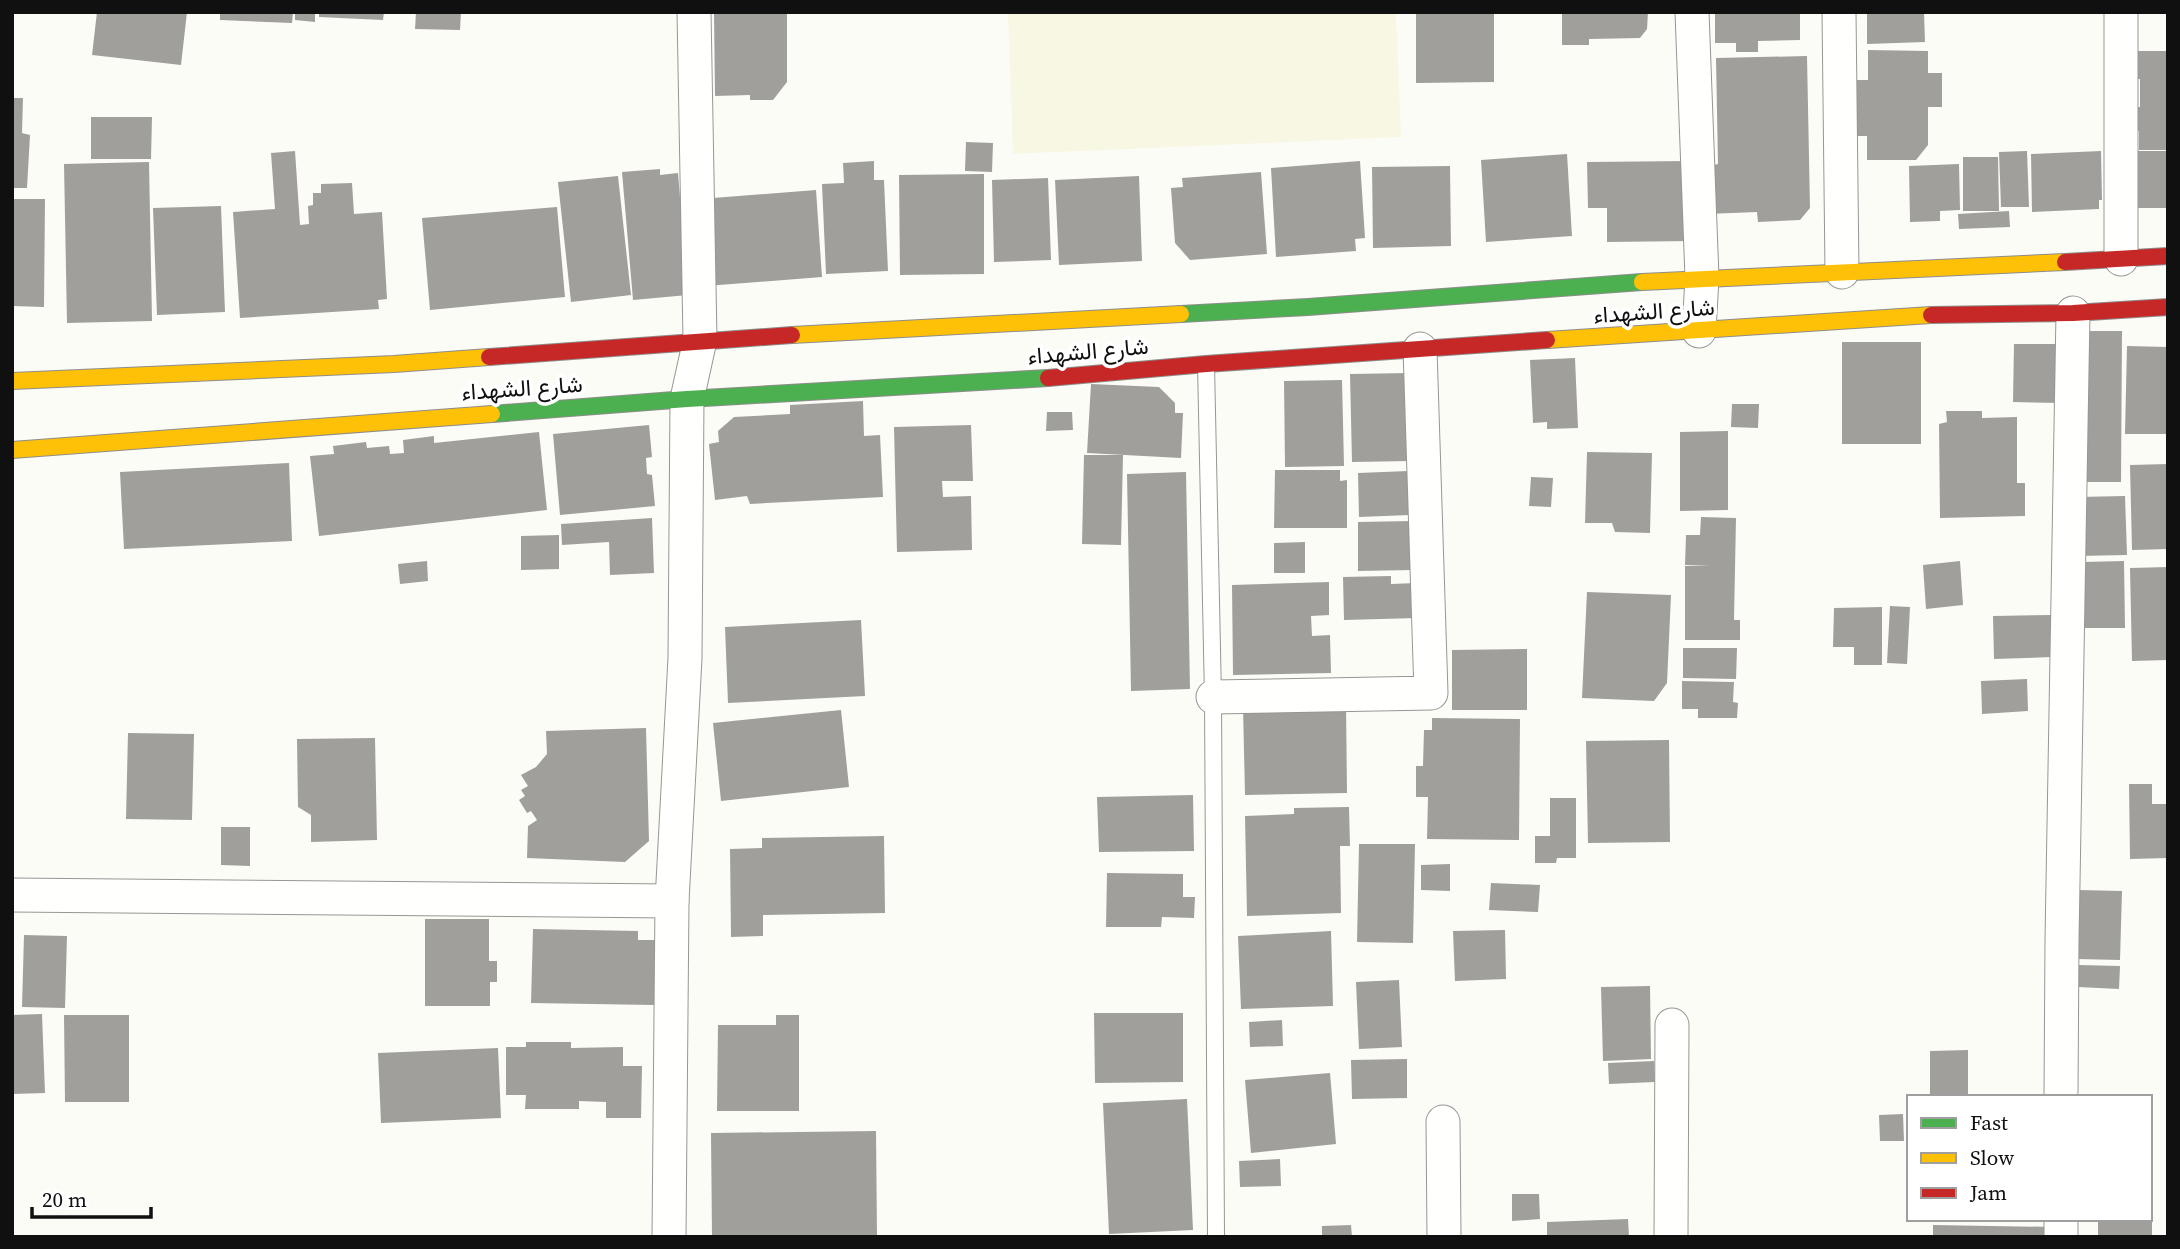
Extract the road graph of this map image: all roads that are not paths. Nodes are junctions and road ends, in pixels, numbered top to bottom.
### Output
1 (694, 12) edge
2 (1692, 12) edge
3 (1839, 12) edge
4 (2121, 12) edge
5 (2168, 256) edge
6 (2121, 259) junction
7 (1842, 272) junction
8 (1702, 278) junction
9 (2168, 307) edge
10 (2073, 313) junction
11 (1699, 331) junction
12 (700, 340) junction
13 (1420, 349) junction
14 (1206, 364) junction
15 (12, 381) edge
16 (687, 399) junction
17 (12, 450) edge
18 (1213, 697) junction
19 (12, 895) edge
20 (672, 901) junction
21 (1672, 1025) dead end
22 (2061, 1095) edge
23 (1443, 1122) dead end
24 (669, 1237) edge
25 (1216, 1237) edge
26 (1444, 1237) edge
27 (1671, 1237) edge

1 - 12 street
2 - 8 street
3 - 7 street
4 - 6 street
5 - 6 main road, شارع الشهداء
6 - 7 main road, شارع الشهداء
7 - 8 main road, شارع الشهداء
8 - 11 street
8 - 12 main road, شارع الشهداء
9 - 10 main road, شارع الشهداء
10 - 11 main road, شارع الشهداء
10 - 22 street
11 - 13 main road, شارع الشهداء
12 - 15 main road, شارع الشهداء
12 - 16 street
13 - 14 main road, شارع الشهداء
13 - 18 street
14 - 16 main road, شارع الشهداء
14 - 18 lane
16 - 17 main road, شارع الشهداء
16 - 20 street
18 - 25 lane
19 - 20 street
20 - 24 street
21 - 27 street
23 - 26 street

